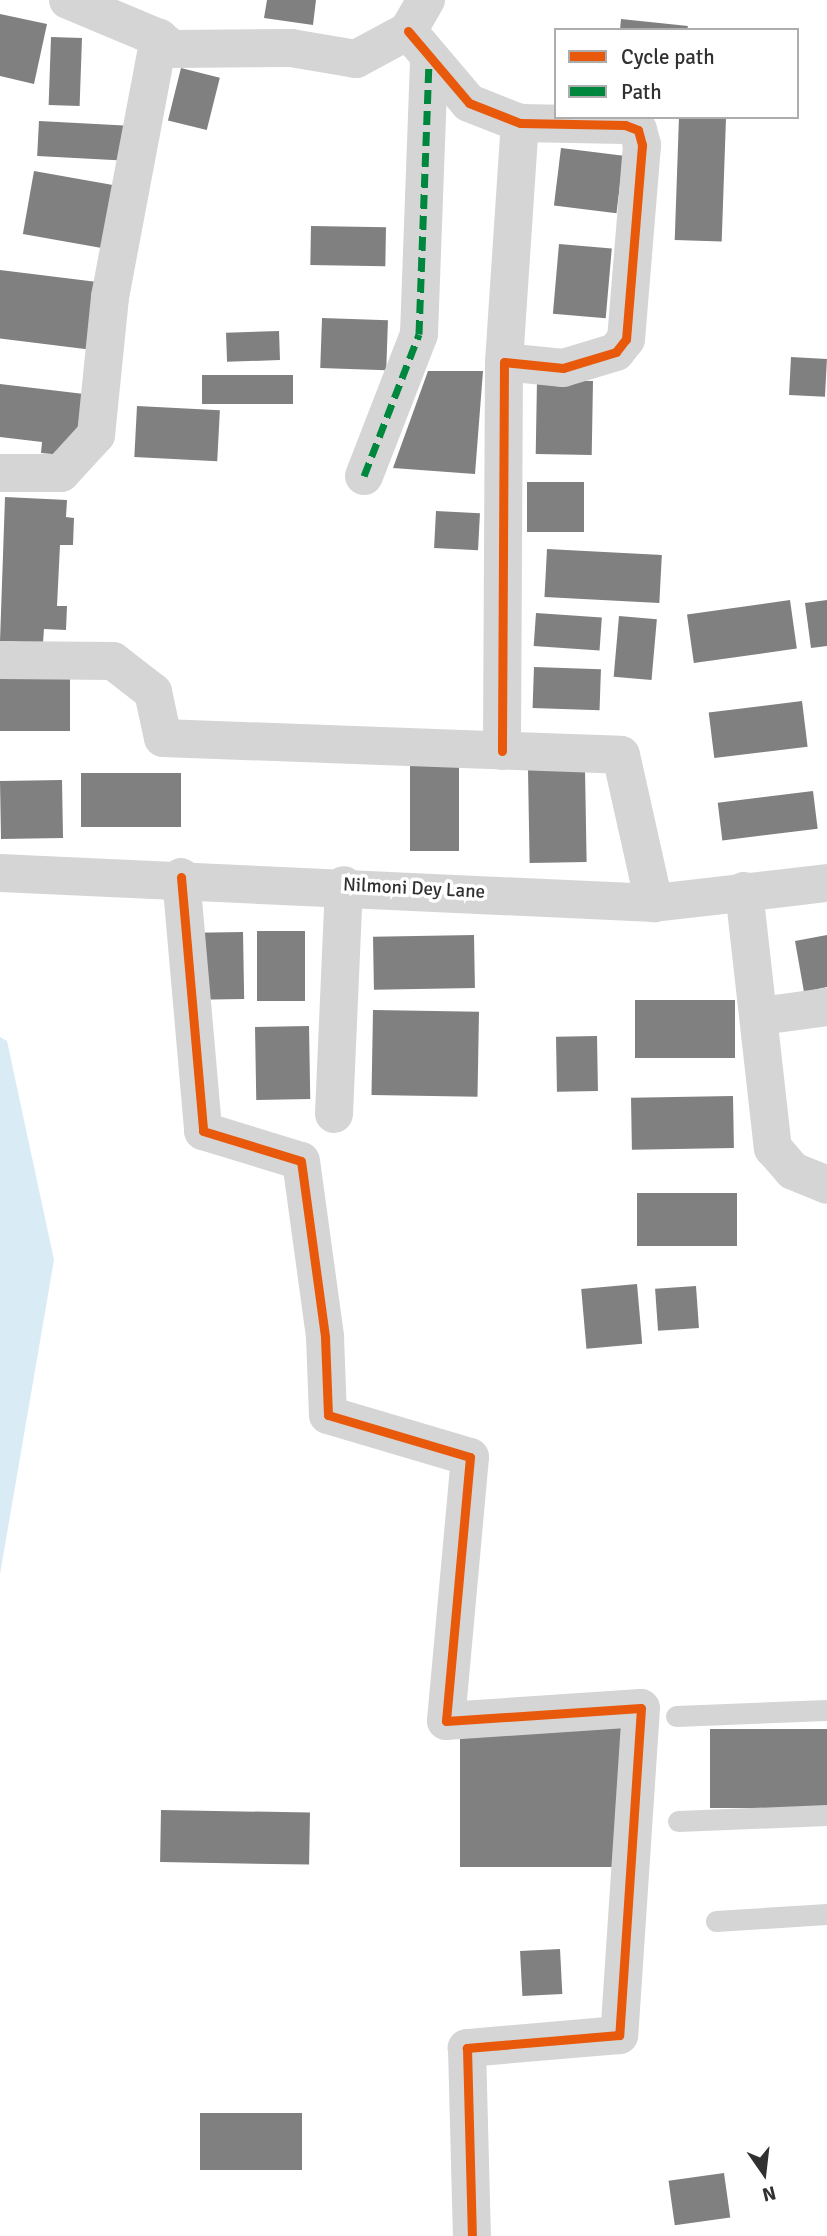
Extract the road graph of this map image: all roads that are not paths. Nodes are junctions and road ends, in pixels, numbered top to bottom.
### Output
1 (68, 0) edge
2 (110, 10) edge
3 (417, 16) edge
4 (159, 37) junction
5 (429, 64) junction
6 (520, 123) junction
7 (504, 362) junction
8 (0, 473) edge
9 (364, 476) dead end
10 (0, 660) edge
11 (502, 751) junction
12 (0, 873) edge
13 (181, 877) junction
14 (827, 883) edge
15 (344, 885) junction
16 (744, 891) junction
17 (654, 903) junction
18 (827, 1007) edge
19 (761, 1016) junction
20 (334, 1114) dead end
21 (827, 1185) edge
22 (827, 1710) edge
23 (676, 1716) dead end
24 (827, 1815) edge
25 (678, 1821) dead end
26 (827, 1914) edge
27 (716, 1921) dead end
28 (472, 2236) edge

1 - 2 street
2 - 4 street
3 - 4 street
3 - 5 street
4 - 8 street
5 - 6 street
5 - 9 street
6 - 7 street
6 - 7 street
7 - 11 street
10 - 11 street
11 - 17 street
12 - 13 street, Nilmoni Dey Lane
13 - 15 street, Nilmoni Dey Lane
13 - 28 street
14 - 16 street, Nilmoni Dey Lane
15 - 17 street, Nilmoni Dey Lane
15 - 20 street
16 - 17 street, Nilmoni Dey Lane
16 - 19 street
18 - 19 street
19 - 21 street
22 - 23 lane
24 - 25 lane
26 - 27 lane

